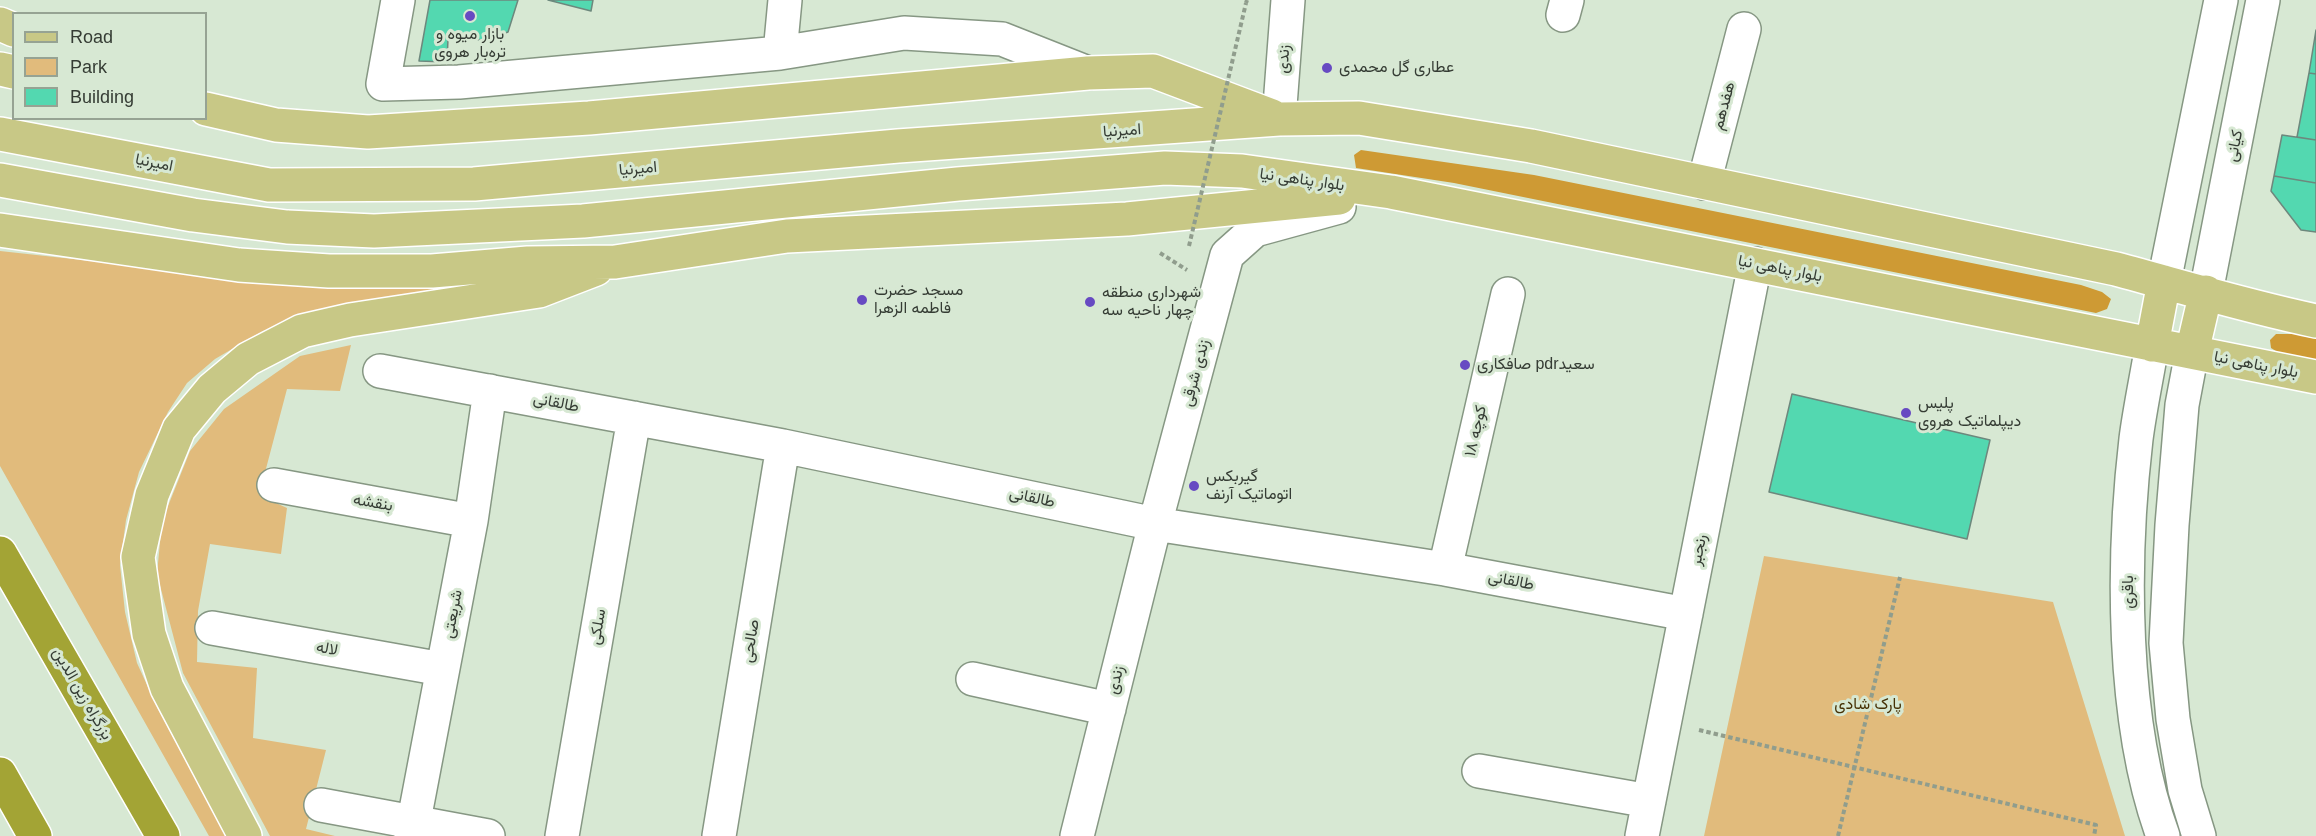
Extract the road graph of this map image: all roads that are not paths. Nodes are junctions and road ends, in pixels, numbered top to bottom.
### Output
1 (398, 0) edge
2 (785, 0) edge
3 (1288, 0) edge
4 (2222, 0) edge
5 (2263, 0) edge
6 (1744, 29) dead end
7 (780, 53) junction
8 (1088, 73) junction
9 (207, 109) edge
10 (1279, 119) junction
11 (0, 134) edge
12 (0, 180) edge
13 (1704, 183) junction
14 (1391, 192) junction
15 (0, 230) edge
16 (615, 262) junction
17 (1755, 264) junction
18 (2164, 282) junction
19 (2206, 292) junction
20 (1508, 294) dead end
21 (2316, 321) edge
22 (2152, 345) junction
23 (2192, 352) junction
24 (380, 371) dead end
25 (2316, 377) edge
26 (490, 391) junction
27 (634, 418) junction
28 (783, 446) junction
29 (274, 485) dead end
30 (471, 521) junction
31 (1155, 524) junction
32 (0, 553) edge
33 (1445, 569) junction
34 (1686, 614) junction
35 (212, 628) dead end
36 (442, 669) junction
37 (973, 679) dead end
38 (1109, 709) junction
39 (1479, 771) dead end
40 (0, 774) edge
41 (1649, 801) junction
42 (321, 805) dead end
43 (412, 829) edge
44 (35, 836) edge
45 (164, 836) edge
46 (245, 836) edge
47 (488, 836) edge
48 (562, 836) edge
49 (718, 836) edge
50 (1077, 836) edge
51 (1642, 836) edge
52 (2163, 836) edge
53 (2199, 836) edge

1 - 7 street
2 - 7 street
3 - 10 street, زندی
4 - 18 street
5 - 19 street, کیانی
6 - 13 street, هفدهم
7 - 8 street
8 - 9 main road
8 - 10 main road
10 - 11 main road, امیرنیا
10 - 13 main road
12 - 14 main road, بلوار پناهی نیا
13 - 18 main road
14 - 16 main road
14 - 17 main road, بلوار پناهی نیا
14 - 31 street, زندی شرقی
15 - 16 main road
16 - 46 main road
17 - 22 main road, بلوار پناهی نیا
17 - 34 street, رنجبر
18 - 19 main road
18 - 22 main road
19 - 21 main road
19 - 23 main road
20 - 33 street, کوچه ۱۸
22 - 23 main road, بلوار پناهی نیا
22 - 52 street, باقری
23 - 25 main road, بلوار پناهی نیا
23 - 53 street
24 - 26 street, طالقانی
26 - 27 street, طالقانی
26 - 30 street, شریعتی
27 - 28 street, طالقانی
27 - 48 street, سلکی
28 - 31 street, طالقانی
28 - 49 street, صالحی
29 - 30 street, بنقشه
30 - 36 street, شریعتی
31 - 33 street, طالقانی
31 - 38 street, زندی
32 - 45 highway, بزرگراه زین الدین
33 - 34 street, طالقانی
34 - 41 street, رنجبر
35 - 36 street, لاله
36 - 43 street, شریعتی
37 - 38 street
38 - 50 street, زندی
39 - 41 street
40 - 44 highway
41 - 51 street, رنجبر
42 - 43 street
43 - 47 street

